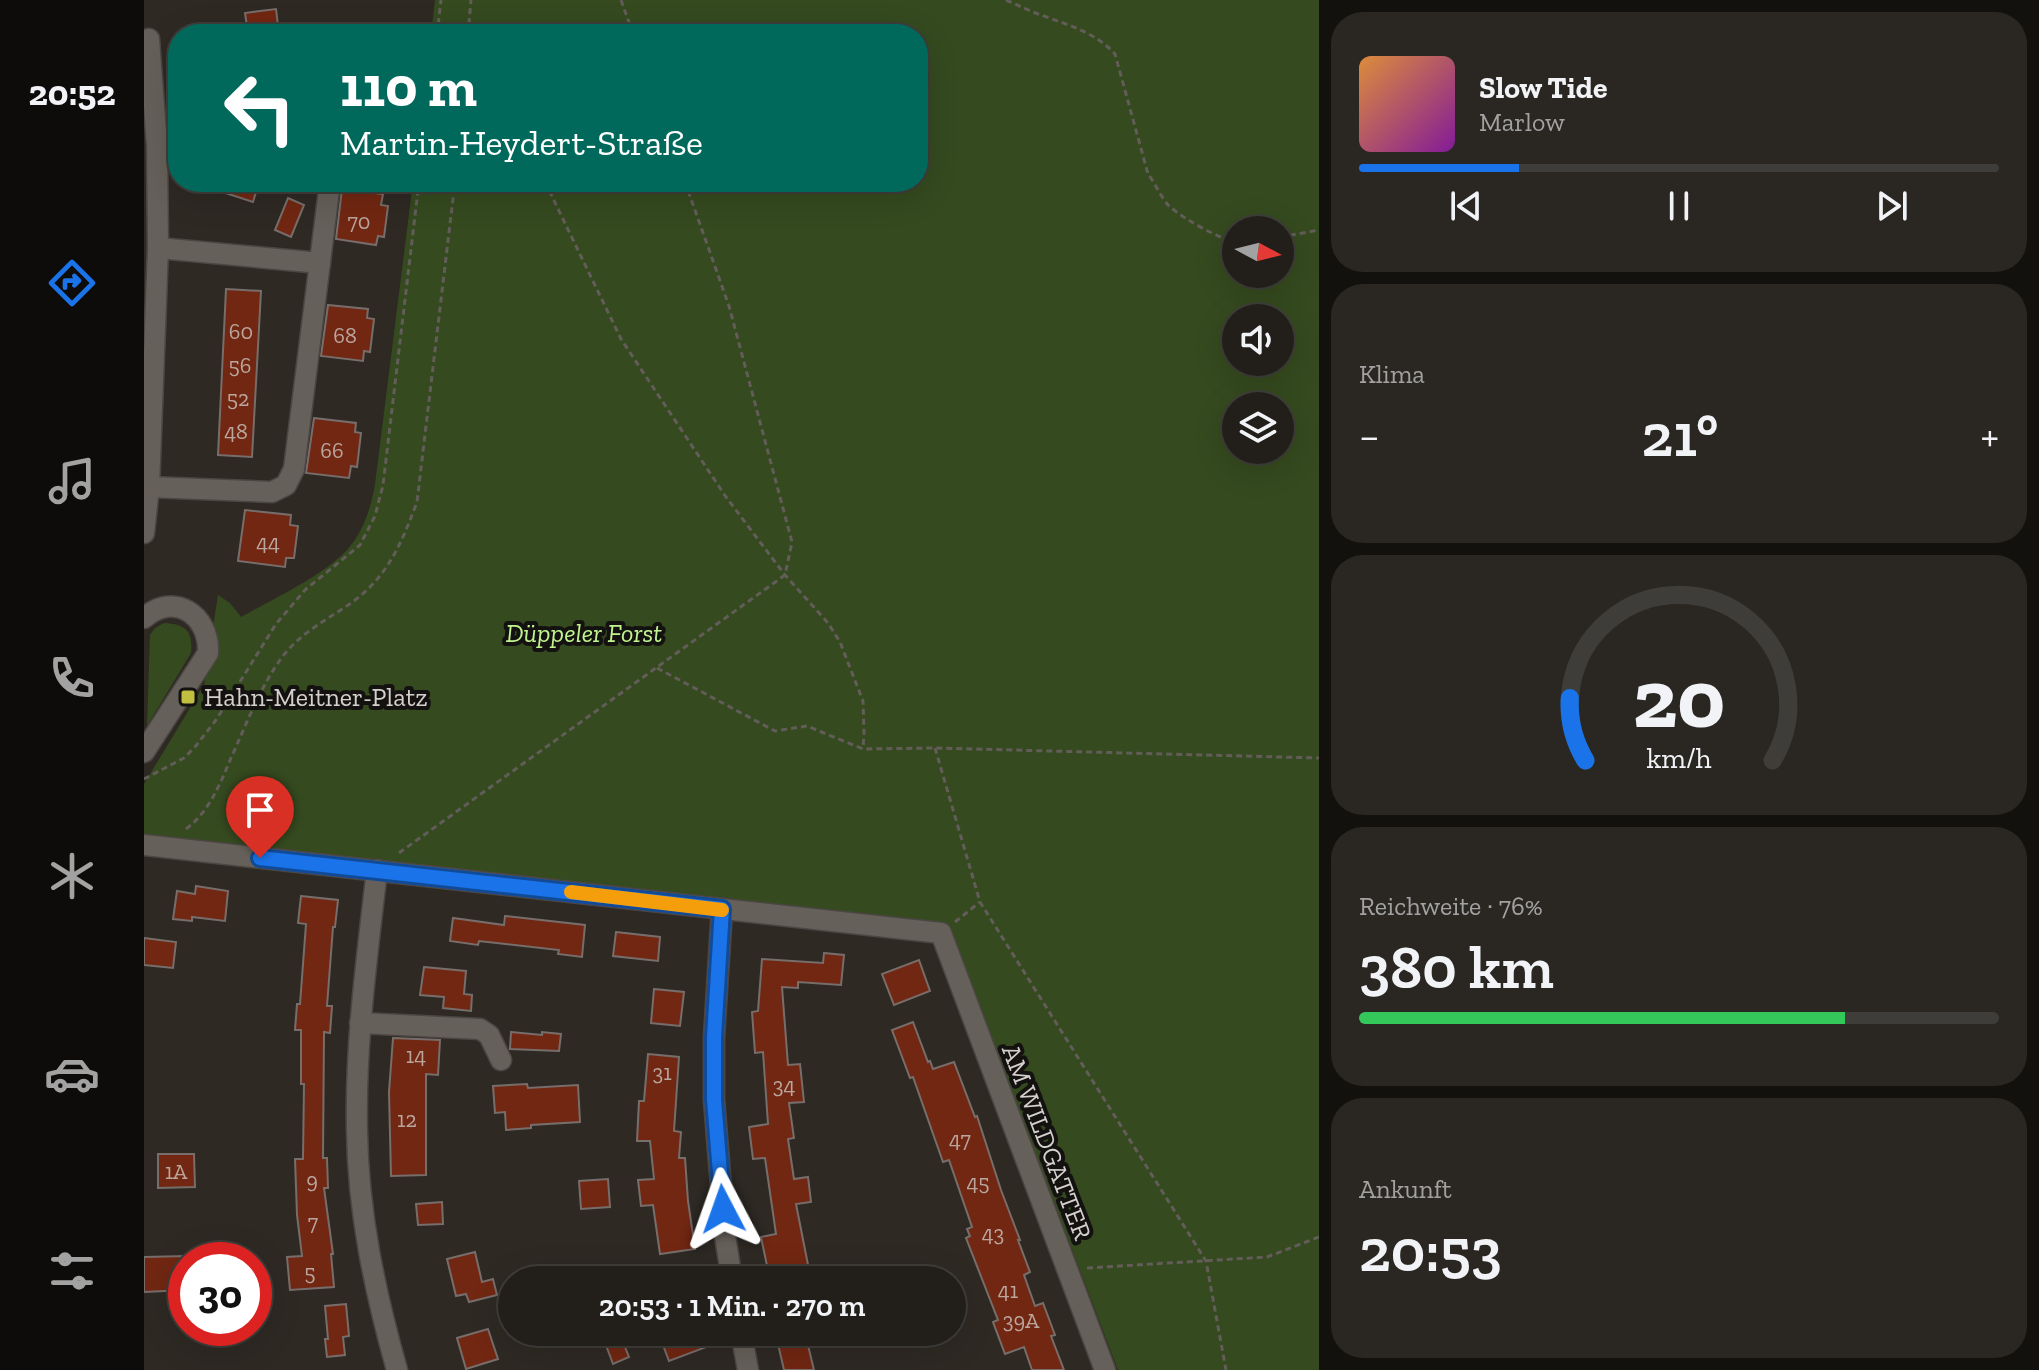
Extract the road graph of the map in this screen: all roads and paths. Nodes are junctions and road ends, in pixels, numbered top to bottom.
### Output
1 (441, 0) edge
2 (471, 0) edge
3 (621, 0) edge
4 (1006, 0) edge
5 (438, 24) edge
6 (469, 24) edge
7 (629, 24) edge
8 (149, 39) dead end
9 (329, 192) edge
10 (418, 192) edge
11 (454, 192) edge
12 (550, 192) edge
13 (689, 192) edge
14 (1319, 230) edge
15 (1294, 234) edge
16 (1222, 239) edge
17 (158, 248) junction
18 (320, 263) junction
19 (149, 487) junction
20 (144, 533) edge
21 (785, 575) junction
22 (144, 618) edge
23 (657, 668) junction
24 (935, 748) junction
25 (863, 749) junction
26 (144, 752) edge
27 (1319, 758) edge
28 (144, 779) edge
29 (198, 820) dead end
30 (423, 835) dead end
31 (144, 845) edge
32 (377, 870) junction
33 (980, 902) junction
34 (722, 909) junction
35 (941, 933) junction
36 (360, 1023) junction
37 (501, 1060) dead end
38 (1319, 1237) edge
39 (1206, 1261) junction
40 (730, 1266) edge
41 (1067, 1269) junction
42 (744, 1346) edge
43 (397, 1370) edge
44 (748, 1370) edge
45 (1105, 1370) edge
46 (1226, 1370) edge

1 - 5 path
2 - 6 path
3 - 7 path
4 - 16 path
8 - 17 street
9 - 18 street
10 - 28 path
11 - 29 path
12 - 21 path
13 - 21 path
14 - 15 path
17 - 18 street
17 - 19 street
18 - 19 street
19 - 20 street
21 - 23 path
21 - 25 path
22 - 26 street
23 - 25 path
23 - 30 path
24 - 25 path
24 - 27 path
24 - 33 path
31 - 32 street
32 - 34 street
32 - 36 street
33 - 35 path
33 - 39 path
34 - 35 street
34 - 40 street
35 - 41 street, AM WILDGATTER
36 - 37 street
36 - 43 street
38 - 39 path
39 - 41 path
39 - 46 path
41 - 45 street, AM WILDGATTER
42 - 44 street

